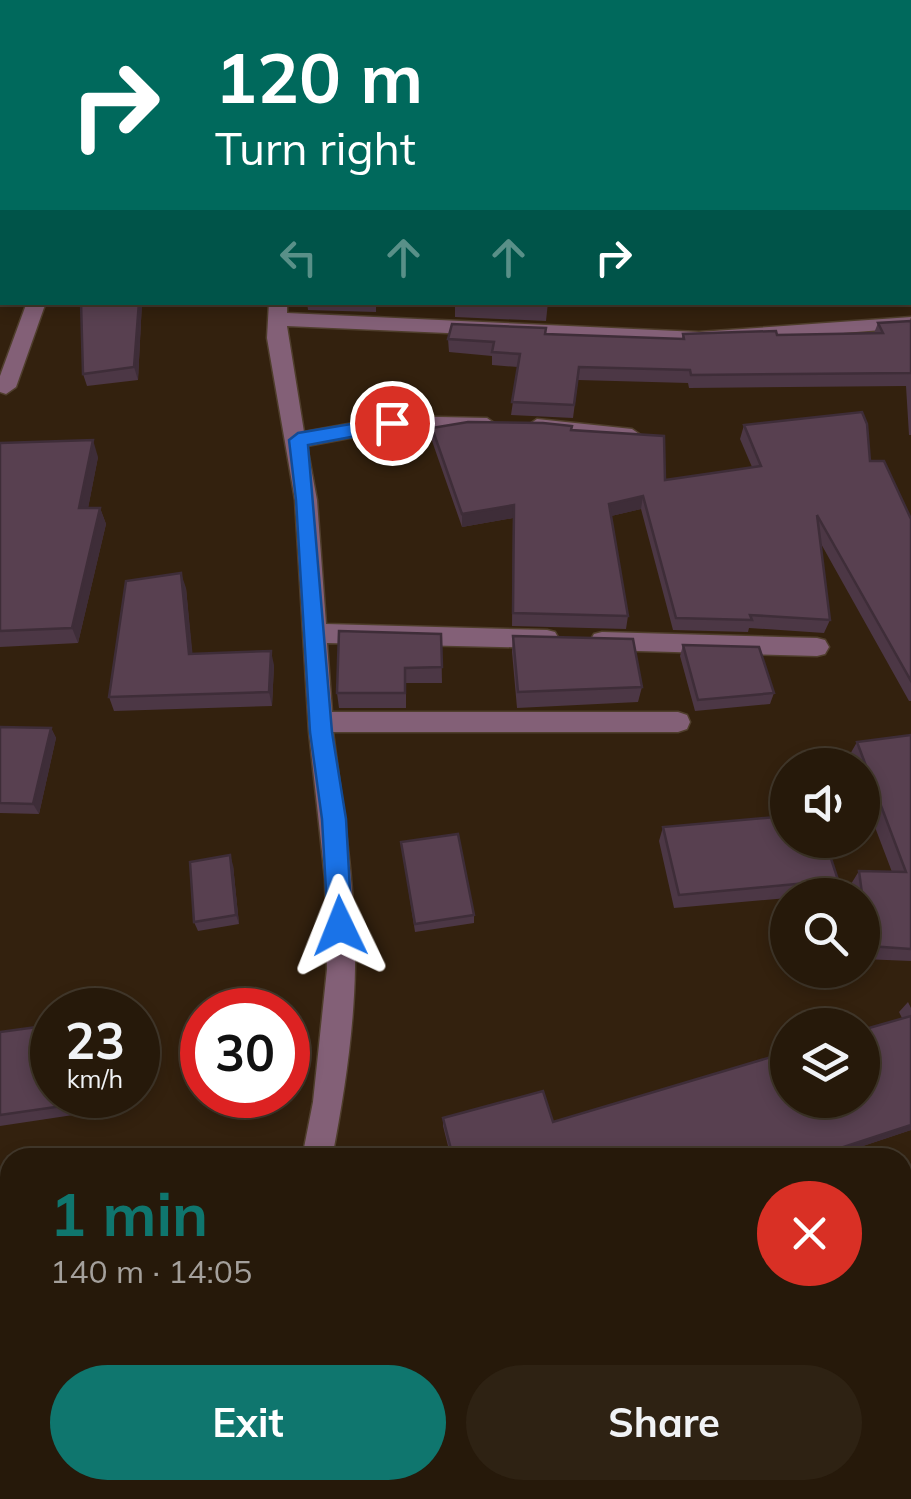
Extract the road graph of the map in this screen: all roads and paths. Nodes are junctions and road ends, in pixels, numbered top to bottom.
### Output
1 (36, 305) edge
2 (278, 311) edge
3 (908, 322) edge
4 (6, 387) dead end
5 (657, 438) edge
6 (298, 440) junction
7 (315, 633) junction
8 (817, 647) dead end
9 (321, 722) junction
10 (678, 722) dead end
11 (319, 1148) edge

1 - 4 street
2 - 3 street
2 - 6 street
5 - 6 street
6 - 7 street
7 - 8 street
7 - 9 street
9 - 10 street
9 - 11 street

